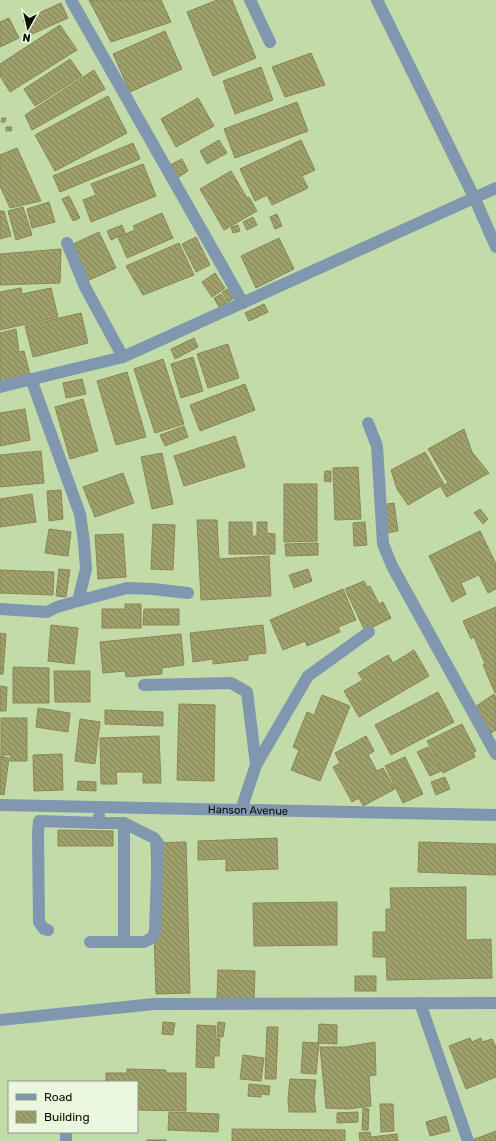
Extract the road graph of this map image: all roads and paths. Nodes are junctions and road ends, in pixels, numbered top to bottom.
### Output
1 (70, 0) edge
2 (250, 0) edge
3 (377, 0) edge
4 (270, 42) dead end
5 (496, 188) edge
6 (474, 197) junction
7 (67, 243) dead end
8 (496, 247) edge
9 (243, 303) junction
10 (123, 357) junction
11 (30, 379) junction
12 (0, 387) edge
13 (368, 423) dead end
14 (188, 593) dead end
15 (78, 601) junction
16 (0, 609) edge
17 (369, 632) dead end
18 (144, 685) dead end
19 (496, 754) edge
20 (256, 765) junction
21 (0, 805) edge
22 (97, 807) junction
23 (241, 810) junction
24 (496, 815) edge
25 (100, 823) junction
26 (124, 823) junction
27 (48, 930) dead end
28 (90, 942) dead end
29 (124, 942) junction
30 (420, 1003) junction
31 (496, 1003) edge
32 (0, 1020) edge
33 (468, 1141) edge

1 - 9 street
2 - 4 street
3 - 6 street
5 - 6 street
6 - 8 street
6 - 9 street
7 - 10 street
9 - 10 street
10 - 11 street
11 - 12 street
11 - 15 street
13 - 19 street
14 - 15 street
15 - 16 street
17 - 20 street
18 - 20 street
20 - 23 street
21 - 22 street, Hanson Avenue
22 - 23 street, Hanson Avenue
22 - 25 street
23 - 24 street, Hanson Avenue
25 - 26 street
25 - 27 street
26 - 29 street
26 - 29 street
28 - 29 street
30 - 31 street
30 - 32 street
30 - 33 street

